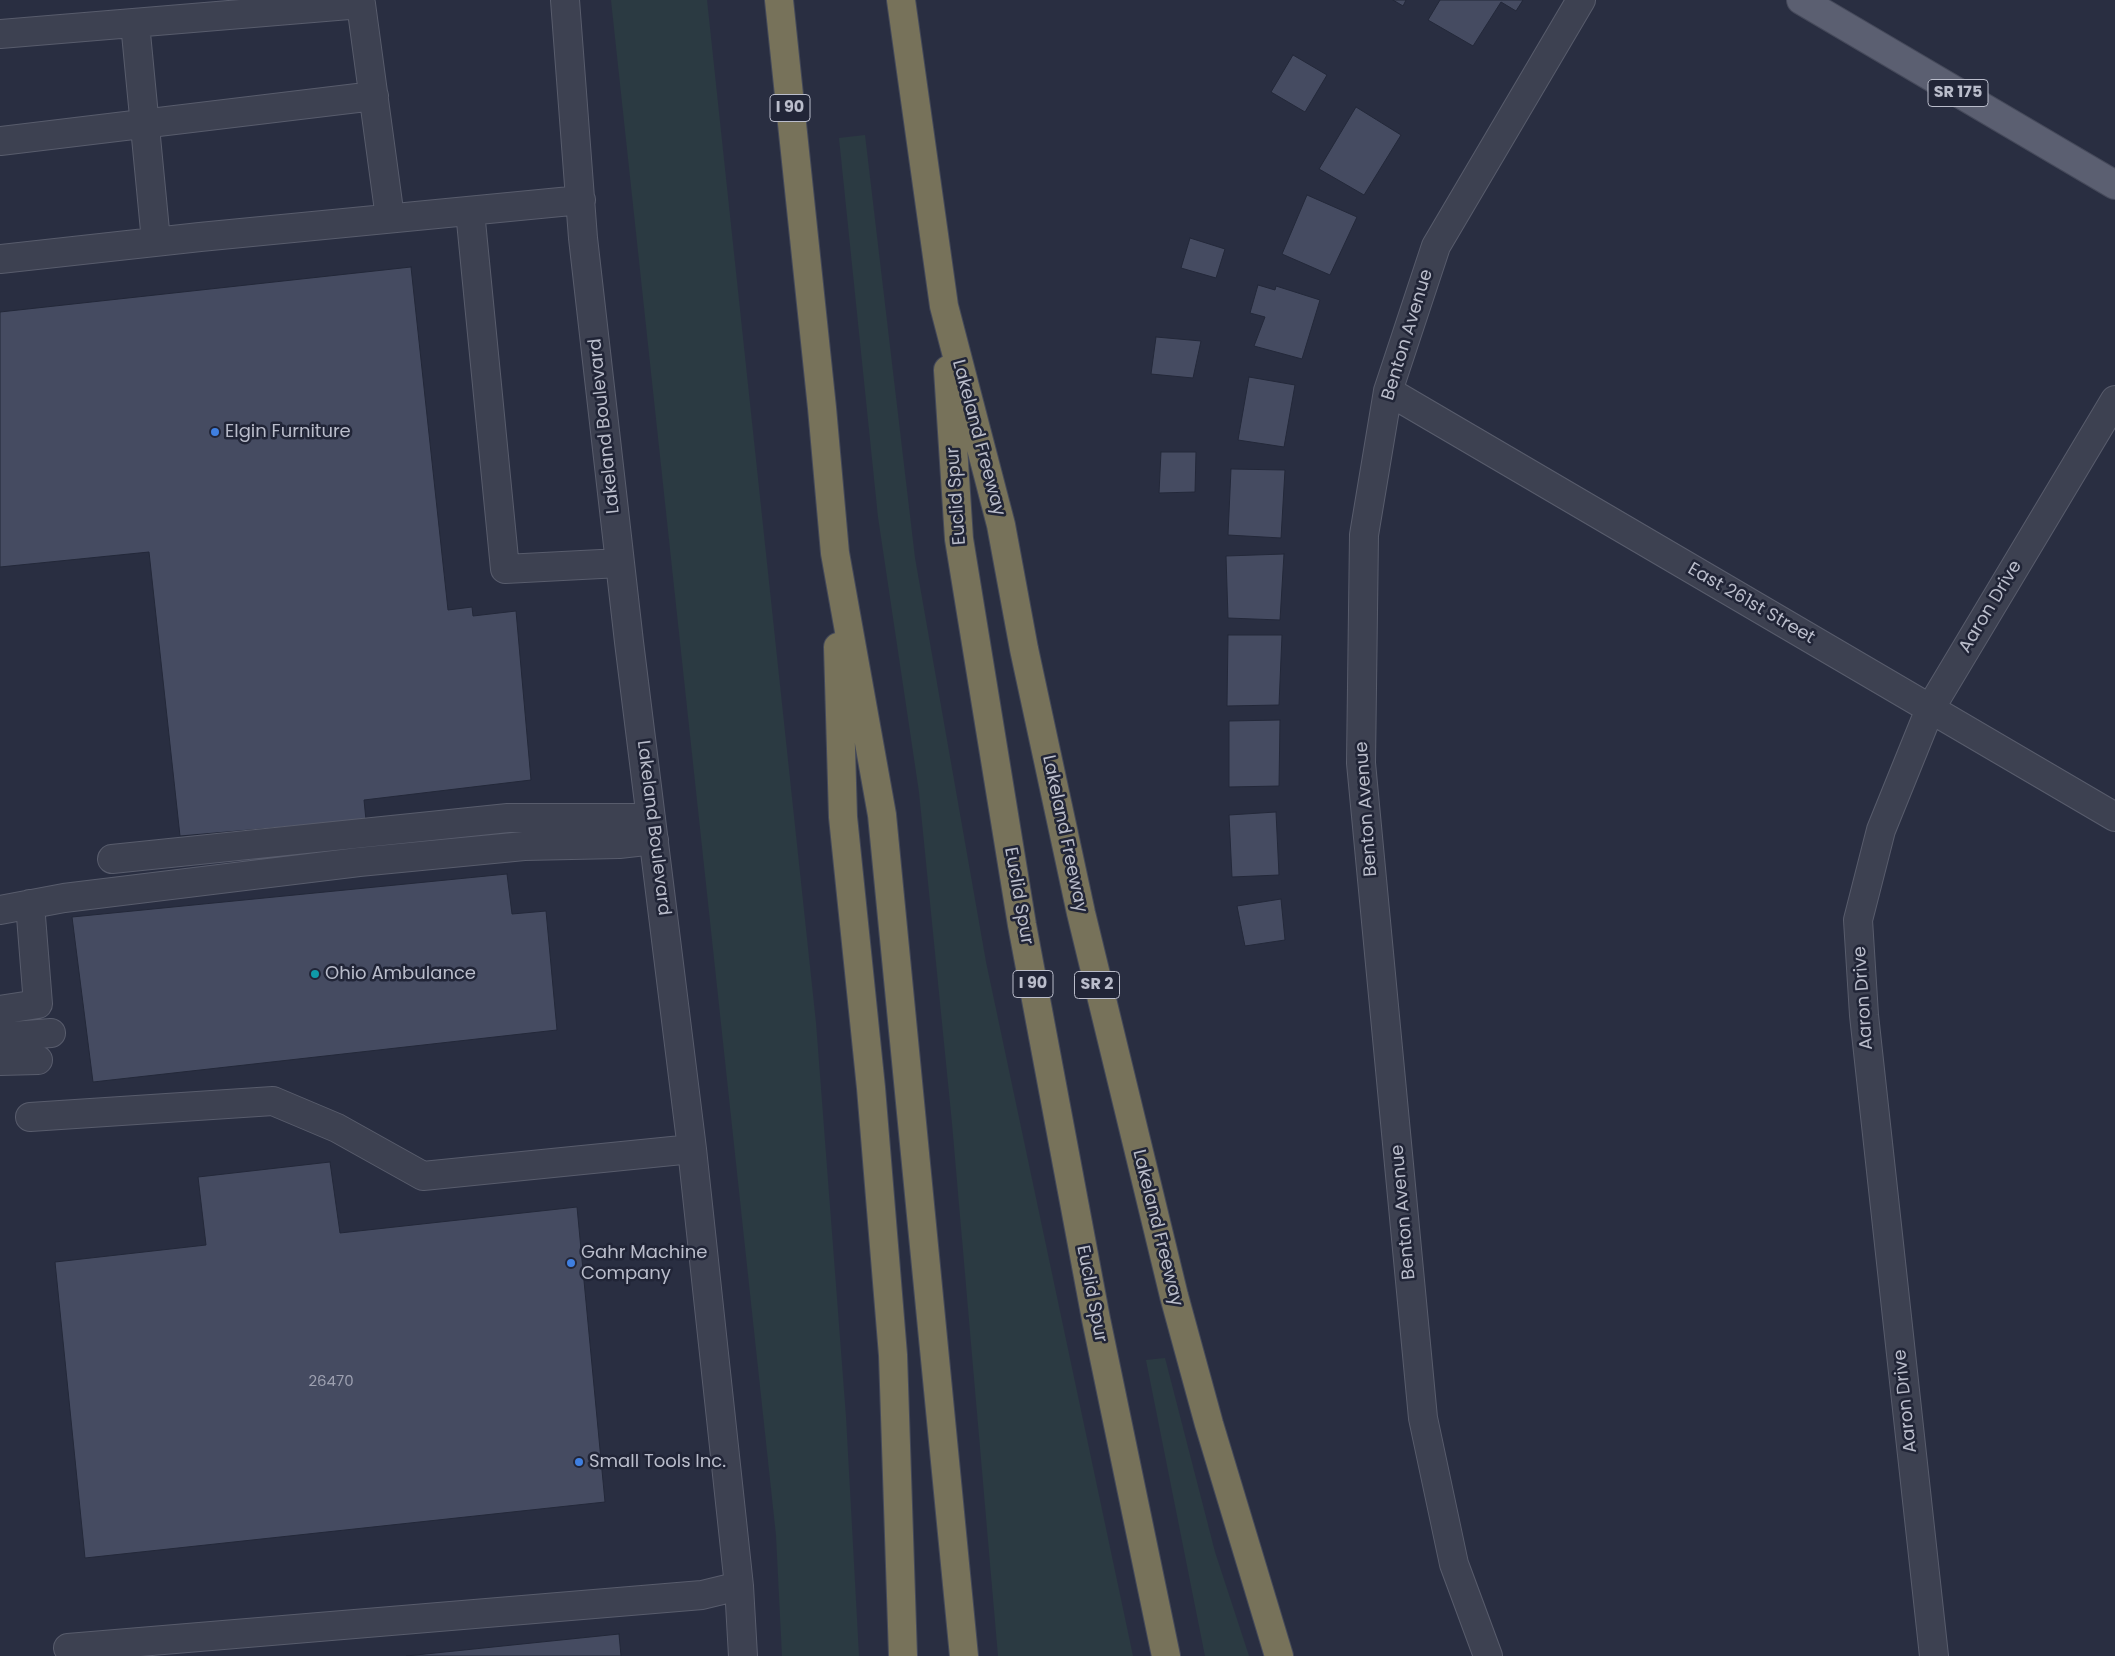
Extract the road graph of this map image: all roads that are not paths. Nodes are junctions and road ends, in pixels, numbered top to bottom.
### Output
1 (565, 0) edge
2 (779, 0) edge
3 (901, 0) edge
4 (1581, 0) edge
5 (1801, 0) edge
6 (135, 23) junction
7 (0, 34) edge
8 (374, 96) junction
9 (146, 123) junction
10 (0, 141) edge
11 (2115, 185) edge
12 (581, 200) junction
13 (470, 210) junction
14 (390, 218) junction
15 (156, 242) junction
16 (0, 259) edge
17 (944, 306) junction
18 (1388, 391) junction
19 (2115, 400) edge
20 (835, 553) junction
21 (620, 563) junction
22 (1930, 709) junction
23 (2115, 817) edge
24 (653, 829) junction
25 (112, 859) dead end
26 (30, 904) junction
27 (0, 910) edge
28 (0, 1010) edge
29 (51, 1033) dead end
30 (0, 1037) edge
31 (38, 1060) dead end
32 (0, 1062) edge
33 (30, 1117) dead end
34 (692, 1149) junction
35 (739, 1586) junction
36 (68, 1648) dead end
37 (743, 1656) edge
38 (903, 1656) edge
39 (964, 1656) edge
40 (1166, 1656) edge
41 (1279, 1656) edge
42 (1488, 1656) edge
43 (1934, 1656) edge

1 - 12 street, Lakeland Boulevard
2 - 20 highway, I 90
3 - 17 highway, Lakeland Freeway / I 90
4 - 18 street, Benton Avenue
5 - 11 main road, SR 175
6 - 7 street
6 - 8 street
6 - 9 street
8 - 9 street
8 - 14 street
9 - 10 street
9 - 15 street
12 - 13 street
12 - 21 street, Lakeland Boulevard
13 - 14 street
13 - 21 street
14 - 15 street
15 - 16 street
17 - 40 highway, Euclid Spur / I 90
17 - 41 highway, Lakeland Freeway / SR 2
18 - 22 street, East 261st Street
18 - 42 street, Benton Avenue
19 - 22 street, Aaron Drive
20 - 38 highway, I 90
20 - 39 highway
21 - 24 street, Lakeland Boulevard
22 - 23 street, East 261st Street
22 - 43 street, Aaron Drive
24 - 25 street
24 - 26 street
24 - 34 street, Lakeland Boulevard
26 - 27 street
26 - 28 street
29 - 30 street
31 - 32 street
33 - 34 street
34 - 35 street, Lakeland Boulevard
35 - 36 street
35 - 37 street, Lakeland Boulevard

